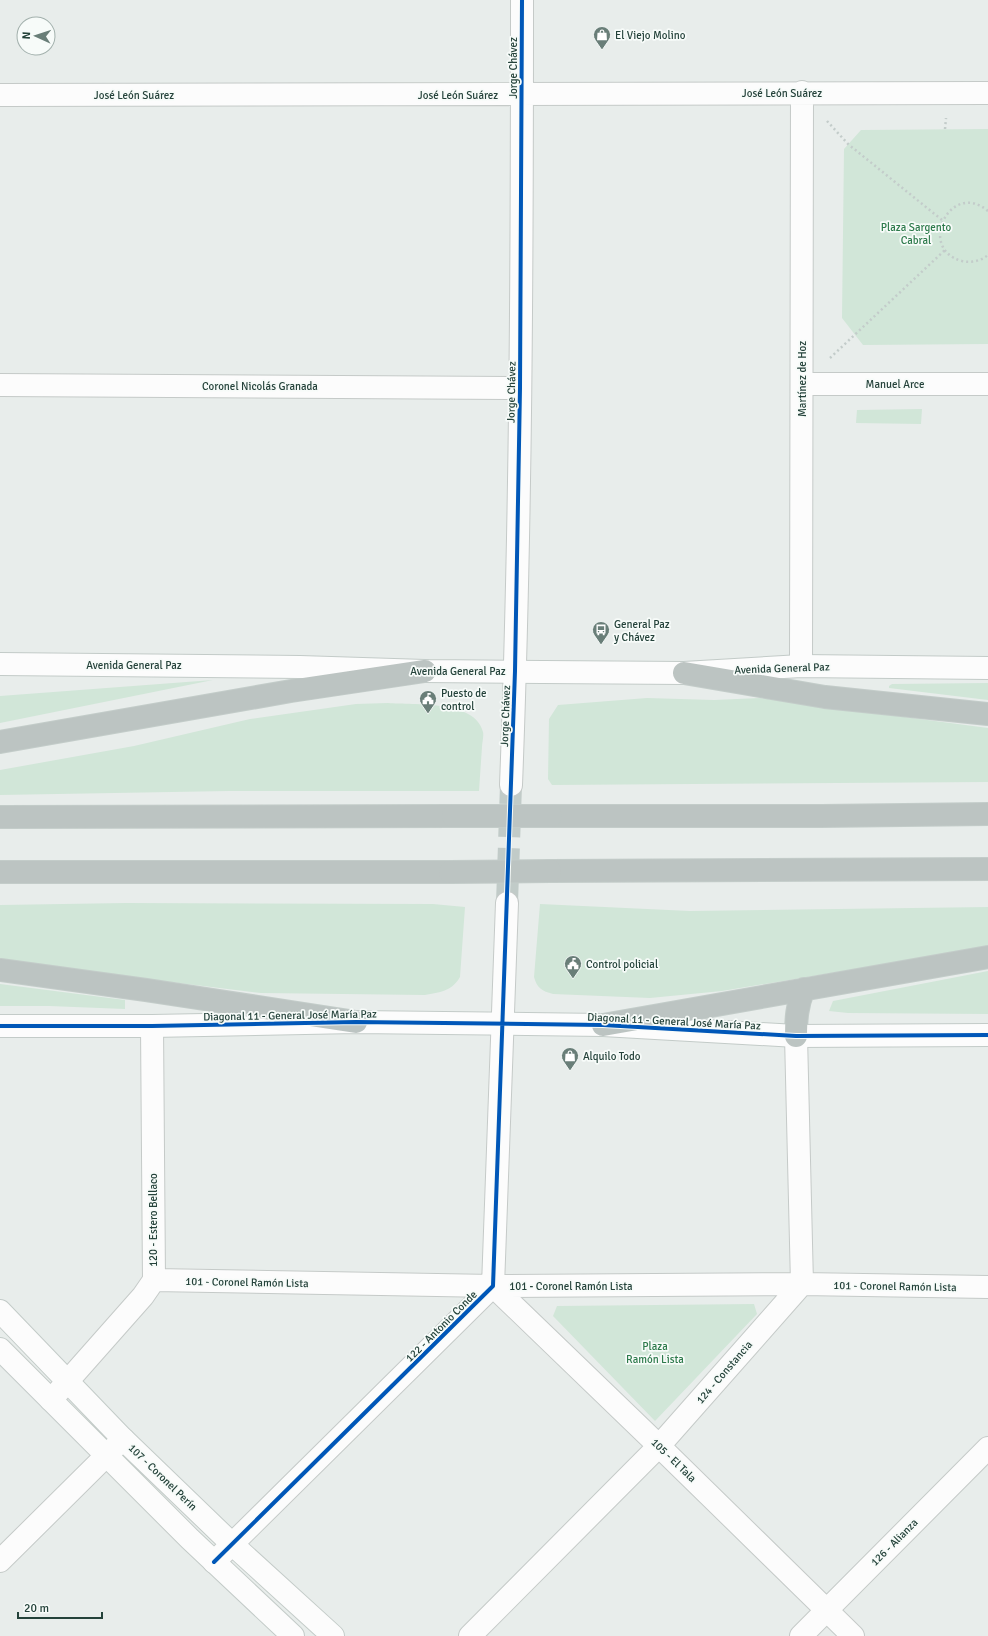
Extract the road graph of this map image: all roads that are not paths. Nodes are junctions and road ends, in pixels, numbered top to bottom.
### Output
1 (522, 0) edge
2 (802, 92) junction
3 (988, 93) edge
4 (0, 95) edge
5 (522, 95) junction
6 (802, 384) junction
7 (988, 384) edge
8 (0, 385) edge
9 (520, 388) junction
10 (0, 664) edge
11 (800, 666) junction
12 (988, 668) edge
13 (425, 671) junction
14 (515, 671) junction
15 (684, 673) junction
16 (988, 714) edge
17 (0, 742) edge
18 (511, 785) tunnel mouth
19 (988, 814) edge
20 (0, 817) edge
21 (988, 869) edge
22 (0, 872) edge
23 (507, 903) tunnel mouth
24 (988, 957) edge
25 (0, 970) edge
26 (804, 989) junction
27 (356, 1022) junction
28 (503, 1024) junction
29 (603, 1025) junction
30 (0, 1026) edge
31 (152, 1026) junction
32 (988, 1035) edge
33 (796, 1036) junction
34 (154, 1280) junction
35 (802, 1284) junction
36 (493, 1286) junction
37 (988, 1287) edge
38 (0, 1311) edge
39 (0, 1349) edge
40 (67, 1381) junction
41 (51, 1400) junction
42 (123, 1439) junction
43 (659, 1446) junction
44 (988, 1448) edge
45 (107, 1455) junction
46 (232, 1544) junction
47 (0, 1561) edge
48 (214, 1562) junction
49 (827, 1610) junction
50 (293, 1636) edge
51 (333, 1636) edge
52 (470, 1636) edge
53 (801, 1636) edge
54 (853, 1636) edge

1 - 5 street, Jorge Chávez
2 - 3 street, José León Suárez
2 - 5 street, José León Suárez
2 - 6 street, Martínez de Hoz
4 - 5 street, José León Suárez
5 - 9 street, Jorge Chávez
6 - 7 street, Manuel Arce
6 - 11 street, Martínez de Hoz
8 - 9 street, Coronel Nicolás Granada
9 - 14 street, Jorge Chávez
10 - 13 street, Avenida General Paz
11 - 12 street, Avenida General Paz
11 - 15 street, Avenida General Paz
13 - 14 street, Avenida General Paz
13 - 17 highway
14 - 15 street, Avenida General Paz
14 - 18 street, Jorge Chávez
15 - 16 highway
19 - 20 highway, bridge
21 - 22 highway, bridge
23 - 28 street
24 - 26 highway
25 - 27 highway
26 - 29 highway
26 - 33 highway
27 - 28 street, Diagonal 11 - General José María Paz
27 - 31 street, Diagonal 11 - General José María Paz
28 - 29 street, Diagonal 11 - General José María Paz
28 - 36 street
29 - 33 street, Diagonal 11 - General José María Paz
30 - 31 street, Diagonal 11 - General José María Paz
31 - 34 street, 120 - Estero Bellaco
32 - 33 street, Diagonal 11 - General José María Paz
33 - 35 street
34 - 36 street, 101 - Coronel Ramón Lista
34 - 40 street, 120 - Estero Bellaco
35 - 36 street, 101 - Coronel Ramón Lista
35 - 37 street, 101 - Coronel Ramón Lista
35 - 43 street, 124 - Constancia
36 - 43 street, 105 - El Tala
36 - 46 street, 122 - Antonio Conde
38 - 40 street, 107 - Coronel Perín
39 - 41 street
40 - 41 street, 120 - Estero Bellaco
40 - 42 street, 107 - Coronel Perín
41 - 45 street
42 - 45 street
42 - 46 street, 107 - Coronel Perín
43 - 49 street, 105 - El Tala
43 - 52 street, 124 - Constancia
44 - 49 street, 126 - Alianza
45 - 47 street
45 - 48 street
46 - 48 street, 122 - Antonio Conde
46 - 51 street, 107 - Coronel Perín
48 - 50 street
49 - 53 street, 126 - Alianza
49 - 54 street, 105 - El Tala

